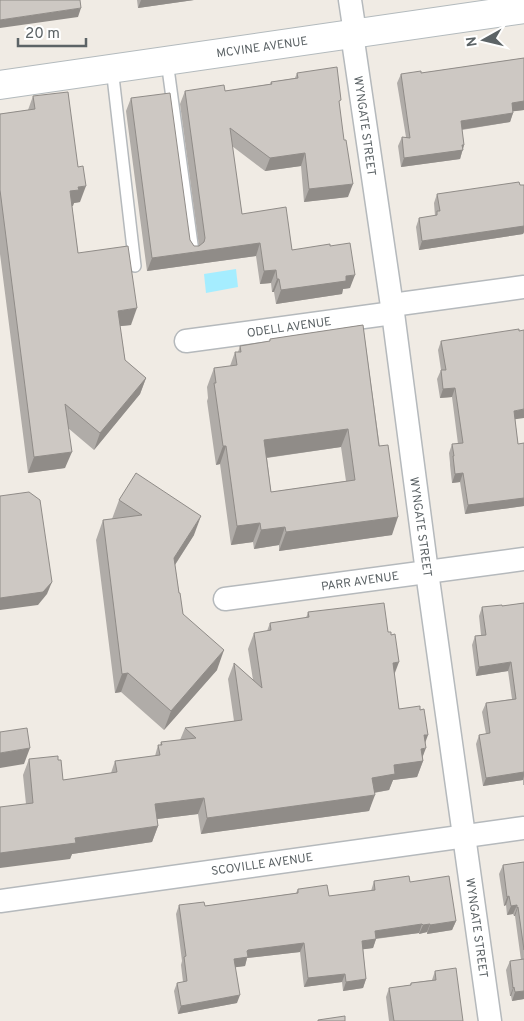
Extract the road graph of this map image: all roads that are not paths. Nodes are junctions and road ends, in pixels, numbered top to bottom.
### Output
1 (350, 0) edge
2 (524, 10) edge
3 (353, 33) junction
4 (167, 60) junction
5 (112, 68) junction
6 (0, 85) edge
7 (193, 252) edge
8 (135, 266) dead end
9 (524, 287) edge
10 (392, 310) junction
11 (186, 341) dead end
12 (524, 559) edge
13 (427, 572) junction
14 (225, 599) dead end
15 (524, 828) edge
16 (464, 836) junction
17 (0, 901) edge
18 (490, 1021) edge

1 - 3 street, WYNGATE STREET
2 - 3 street, MCVINE AVENUE
3 - 4 street, MCVINE AVENUE
3 - 10 street, WYNGATE STREET
4 - 5 street, MCVINE AVENUE
4 - 7 lane
5 - 6 street, MCVINE AVENUE
5 - 8 lane
9 - 10 street, ODELL AVENUE
10 - 11 street, ODELL AVENUE
10 - 13 street, WYNGATE STREET
12 - 13 street, PARR AVENUE
13 - 14 street, PARR AVENUE
13 - 16 street, WYNGATE STREET
15 - 16 street, SCOVILLE AVENUE
16 - 17 street, SCOVILLE AVENUE
16 - 18 street, WYNGATE STREET

